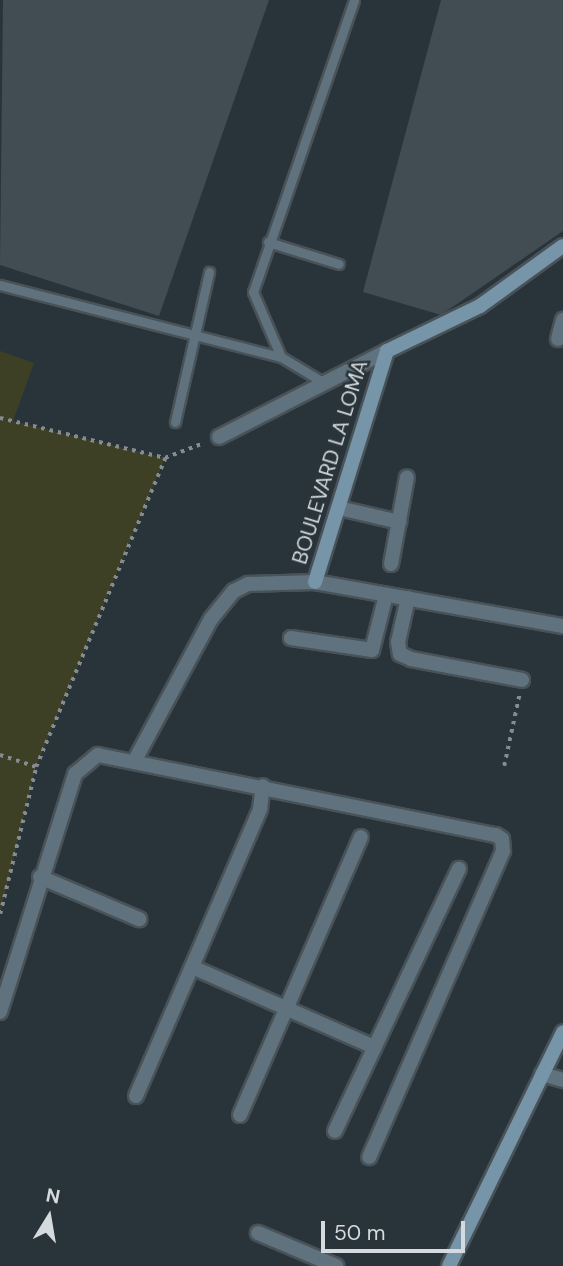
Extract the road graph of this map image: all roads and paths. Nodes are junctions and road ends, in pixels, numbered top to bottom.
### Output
1 (354, 0) edge
2 (268, 242) junction
3 (563, 246) edge
4 (340, 264) dead end
5 (209, 272) dead end
6 (0, 285) edge
7 (563, 320) edge
8 (195, 335) junction
9 (558, 339) dead end
10 (387, 351) junction
11 (281, 357) junction
12 (328, 385) junction
13 (0, 418) edge
14 (175, 422) dead end
15 (219, 437) joint
16 (165, 458) junction
17 (407, 477) dead end
18 (340, 508) junction
19 (399, 522) junction
20 (391, 564) dead end
21 (315, 582) junction
22 (386, 594) junction
23 (408, 598) junction
24 (563, 626) edge
25 (291, 638) dead end
26 (522, 680) joint
27 (0, 755) edge
28 (135, 760) junction
29 (504, 766) dead end
30 (36, 767) junction
31 (263, 786) junction
32 (361, 837) dead end
33 (459, 869) dead end
34 (40, 877) junction
35 (0, 914) edge
36 (139, 919) dead end
37 (192, 967) junction
38 (286, 1008) junction
39 (0, 1012) edge
40 (563, 1032) edge
41 (374, 1047) junction
42 (542, 1073) junction
43 (563, 1080) edge
44 (136, 1096) dead end
45 (240, 1115) dead end
46 (335, 1131) dead end
47 (369, 1157) dead end
48 (258, 1233) dead end
49 (336, 1266) edge
50 (449, 1266) edge

1 - 2 lane
2 - 4 lane
2 - 11 lane
3 - 10 main road, BOULEVARD LA LOMA
5 - 8 lane
6 - 8 lane
7 - 9 street
8 - 11 lane
8 - 14 lane
10 - 12 street
10 - 18 main road, BOULEVARD LA LOMA
11 - 12 lane
12 - 15 street
13 - 16 path
15 - 16 path
16 - 30 path
17 - 19 street
18 - 19 street
18 - 21 main road, BOULEVARD LA LOMA
19 - 20 street
21 - 22 street, BOULEVARD LA LOMA
21 - 28 street, BOULEVARD LA LOMA
22 - 23 street, BOULEVARD LA LOMA
22 - 25 street
23 - 24 street, BOULEVARD LA LOMA
23 - 26 street
26 - 29 path
27 - 30 path
28 - 31 street
28 - 34 street
30 - 35 path
31 - 37 street
31 - 47 street
32 - 38 street
33 - 41 street
34 - 36 street
34 - 39 street
37 - 38 street
37 - 44 street
38 - 41 street
38 - 45 street
40 - 42 main road
41 - 46 street
42 - 43 street
42 - 50 main road
48 - 49 street

